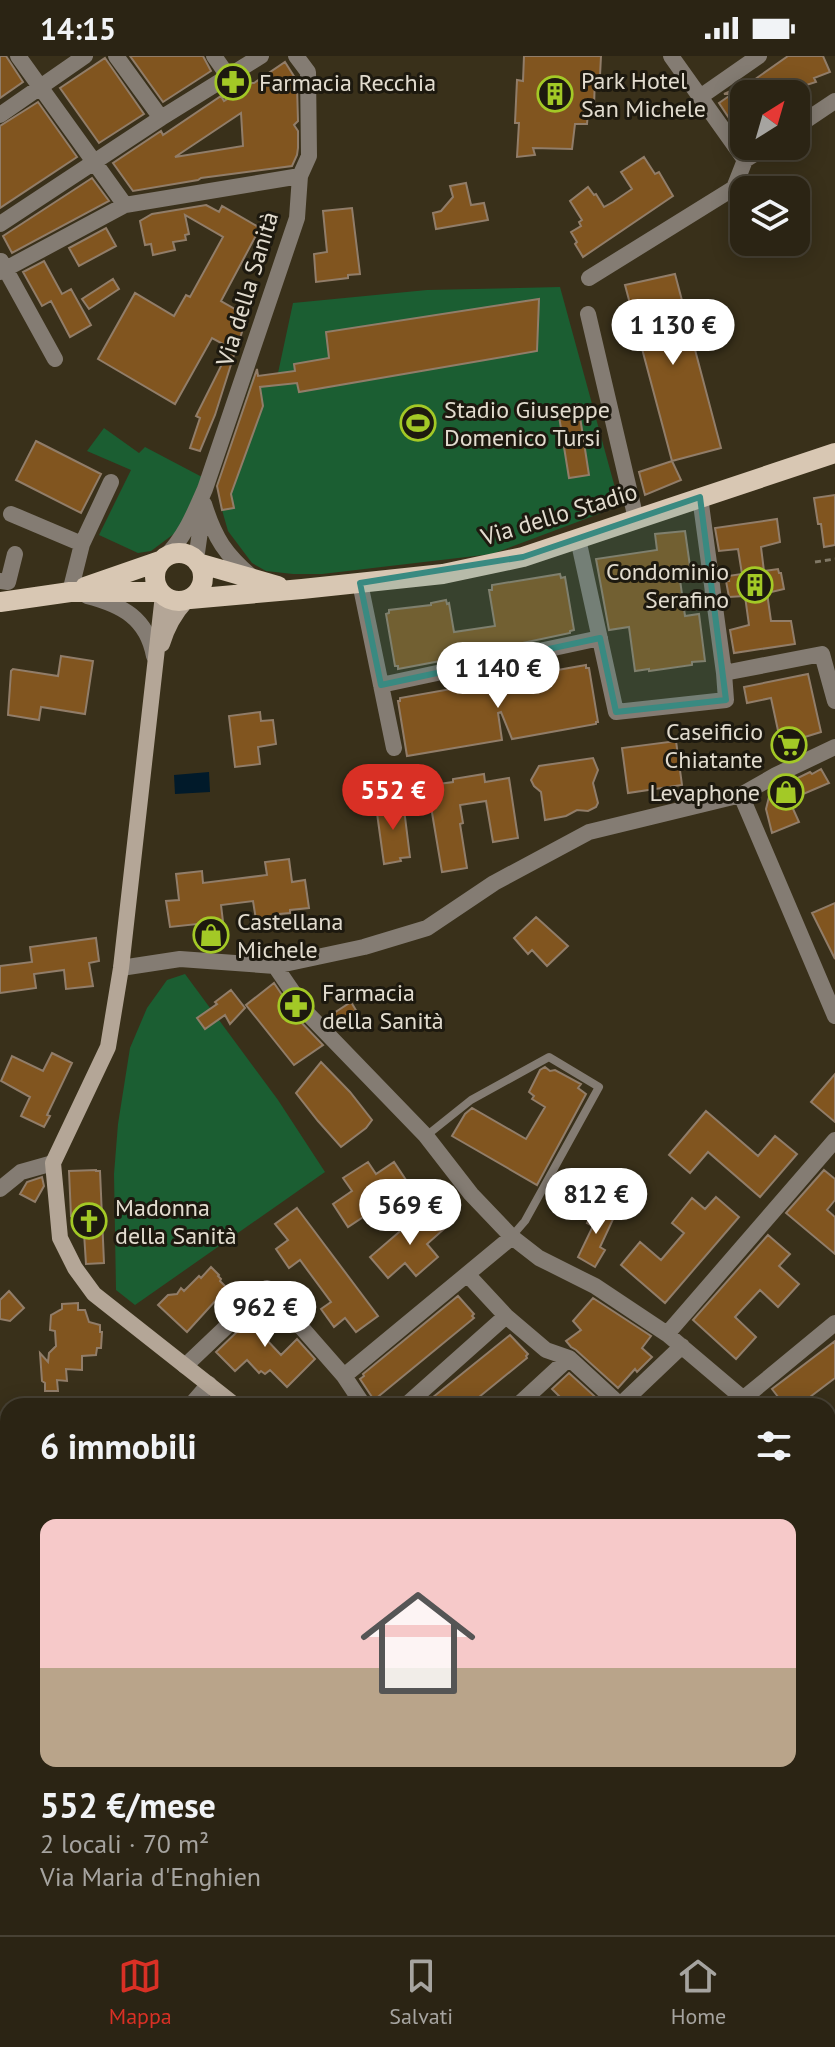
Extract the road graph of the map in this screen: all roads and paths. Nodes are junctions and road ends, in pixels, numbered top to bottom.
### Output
1 (18, 56) edge
2 (85, 56) edge
3 (116, 56) edge
4 (214, 56) edge
5 (261, 56) edge
6 (296, 56) edge
7 (671, 56) edge
8 (757, 57) edge
9 (228, 76) junction
10 (40, 87) junction
11 (700, 97) junction
12 (835, 101) edge
13 (0, 115) edge
14 (161, 118) junction
15 (810, 118) edge
16 (730, 139) edge
17 (745, 160) edge
18 (95, 163) junction
19 (300, 176) junction
20 (125, 205) junction
21 (0, 224) edge
22 (2, 267) edge
23 (589, 278) dead end
24 (588, 314) dead end
25 (55, 359) dead end
26 (835, 453) edge
27 (111, 482) dead end
28 (205, 497) junction
29 (700, 497) junction
30 (11, 514) dead end
31 (636, 519) junction
32 (578, 539) junction
33 (82, 544) junction
34 (15, 554) dead end
35 (163, 559) junction
36 (835, 559) edge
37 (197, 561) junction
38 (815, 562) dead end
39 (254, 579) junction
40 (0, 581) edge
41 (360, 583) junction
42 (290, 590) junction
43 (70, 592) junction
44 (161, 594) junction
45 (188, 600) junction
46 (0, 602) edge
47 (600, 638) junction
48 (154, 659) junction
49 (724, 673) junction
50 (152, 680) junction
51 (381, 685) junction
52 (835, 701) edge
53 (835, 747) edge
54 (394, 748) dead end
55 (741, 795) junction
56 (275, 966) junction
57 (121, 968) junction
58 (835, 1016) edge
59 (426, 1136) junction
60 (835, 1140) edge
61 (53, 1163) junction
62 (0, 1189) edge
63 (512, 1237) junction
64 (467, 1274) junction
65 (506, 1316) junction
66 (835, 1323) edge
67 (667, 1334) junction
68 (682, 1346) junction
69 (569, 1358) junction
70 (185, 1366) junction
71 (344, 1376) junction
72 (209, 1384) junction
73 (197, 1398) edge
74 (226, 1398) edge
75 (359, 1398) edge
76 (414, 1398) edge
77 (526, 1398) edge
78 (612, 1398) edge
79 (628, 1398) edge
80 (743, 1398) edge
81 (752, 1398) edge

1 - 10 street
2 - 10 street
3 - 14 street
4 - 9 street
5 - 9 street
6 - 19 street, Via della Sanità
7 - 11 street
8 - 11 street
9 - 14 street
10 - 13 street
10 - 18 street
11 - 16 street
12 - 15 street
14 - 18 street
17 - 23 street
18 - 20 street
18 - 21 street
19 - 20 street
19 - 28 street, Via della Sanità
20 - 22 street
22 - 25 street
24 - 31 street
26 - 29 main road, Via dello Stadio
27 - 33 street
28 - 35 street, Via della Sanità
28 - 37 street, Via della Sanità
28 - 39 street, Via dello Stadio
29 - 31 main road, Via dello Stadio
29 - 49 street
30 - 33 street
31 - 32 main road, Via dello Stadio
32 - 41 main road, Via dello Stadio
32 - 47 street
33 - 43 street
34 - 40 street
35 - 37 main road
35 - 43 main road
35 - 44 main road
36 - 38 path
37 - 39 main road, Via dello Stadio
37 - 45 main road
39 - 42 main road, Via dello Stadio
41 - 42 main road, Via dello Stadio
41 - 51 street
42 - 45 main road, Via dello Stadio
43 - 44 main road
43 - 46 main road
43 - 48 street
44 - 45 main road
44 - 48 main road
45 - 50 main road
47 - 49 street
47 - 51 street
48 - 50 main road
49 - 52 street
50 - 57 main road
51 - 54 street
53 - 55 street
55 - 56 street
55 - 58 street
56 - 57 street
56 - 59 street
57 - 61 main road
59 - 63 street
59 - 63 lane
60 - 67 street
61 - 62 street
61 - 70 main road
63 - 64 street
63 - 67 street
64 - 65 street
64 - 71 street
65 - 69 street
65 - 76 street
66 - 81 street
67 - 68 street
68 - 79 street
68 - 80 street
69 - 77 street
69 - 78 street
70 - 71 street
70 - 72 main road
71 - 75 street
72 - 73 street
72 - 74 main road

